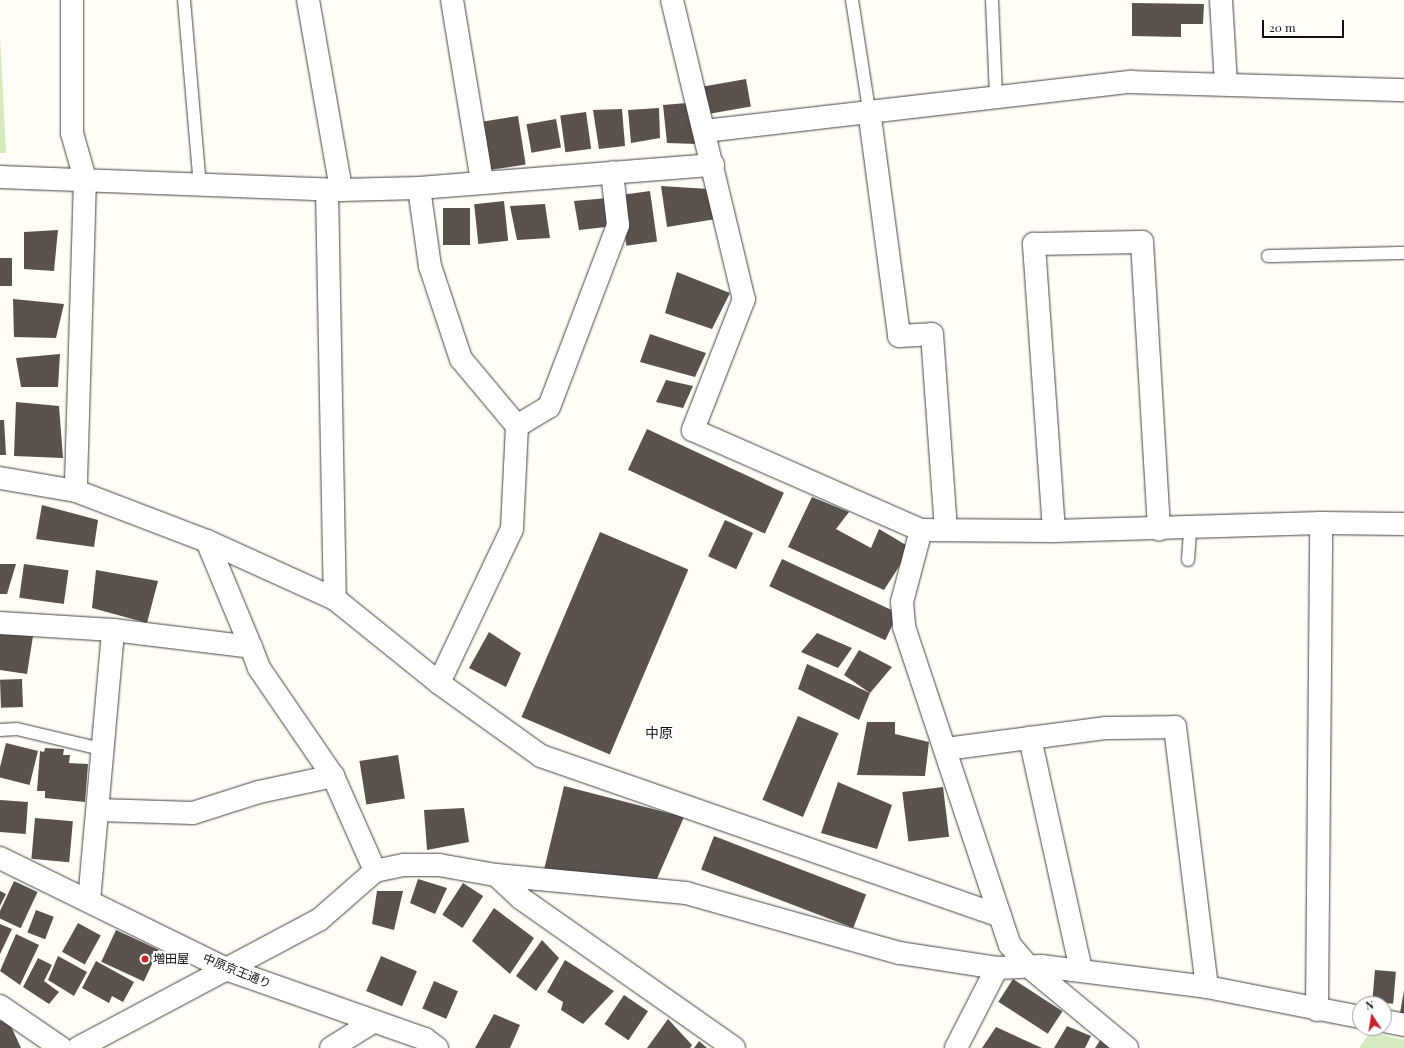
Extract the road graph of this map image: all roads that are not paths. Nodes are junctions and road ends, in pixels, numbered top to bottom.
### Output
1 (72, 0) edge
2 (184, 0) edge
3 (308, 0) edge
4 (452, 0) edge
5 (672, 0) edge
6 (852, 0) edge
7 (992, 0) edge
8 (1221, 0) edge
9 (1226, 83) junction
10 (1404, 90) edge
11 (996, 96) junction
12 (869, 110) junction
13 (705, 131) junction
14 (713, 165) junction
15 (612, 172) junction
16 (0, 177) edge
17 (85, 179) junction
18 (482, 182) junction
19 (200, 186) junction
20 (419, 188) junction
21 (334, 190) junction
22 (1404, 253) edge
23 (1268, 256) dead end
24 (517, 426) junction
25 (0, 478) edge
26 (76, 491) junction
27 (1321, 522) junction
28 (1404, 524) edge
29 (1159, 529) junction
30 (921, 530) junction
31 (946, 530) junction
32 (1190, 530) junction
33 (1054, 531) junction
34 (207, 541) junction
35 (1188, 560) dead end
36 (335, 599) junction
37 (0, 624) edge
38 (113, 630) junction
39 (251, 647) junction
40 (439, 683) junction
41 (0, 730) edge
42 (1030, 738) junction
43 (101, 749) junction
44 (946, 749) junction
45 (333, 776) junction
46 (98, 810) junction
47 (0, 858) edge
48 (375, 871) junction
49 (496, 875) junction
50 (89, 900) junction
51 (1000, 916) junction
52 (1027, 965) junction
53 (997, 968) junction
54 (228, 970) junction
55 (1081, 970) junction
56 (1206, 987) junction
57 (0, 1006) edge
58 (1317, 1010) junction
59 (1352, 1016) edge
60 (373, 1022) junction
61 (1392, 1023) edge
62 (1404, 1025) edge
63 (104, 1043) edge
64 (62, 1048) edge
65 (78, 1048) edge
66 (331, 1048) edge
67 (437, 1048) edge
68 (734, 1048) edge
69 (956, 1048) edge
70 (1128, 1048) edge

1 - 17 street
2 - 19 lane
3 - 21 street
4 - 18 street
5 - 13 street
6 - 12 lane
7 - 11 lane
8 - 9 street
9 - 10 street
9 - 11 street
11 - 12 street
12 - 13 street
12 - 31 street
13 - 14 street
14 - 15 street
14 - 30 street
15 - 18 street
15 - 24 street
16 - 17 street
17 - 19 street
17 - 26 street
18 - 20 street
19 - 21 street
20 - 21 street
20 - 24 street
21 - 36 street
22 - 23 lane
24 - 40 street
25 - 26 street
26 - 34 street
27 - 28 street
27 - 32 street
27 - 58 street
29 - 32 street
29 - 33 street
29 - 33 street
30 - 31 street
30 - 44 street
31 - 33 street
32 - 35 lane
34 - 36 street
34 - 39 street
36 - 40 street
37 - 38 street
38 - 39 street
38 - 43 street
39 - 45 street
40 - 51 street
41 - 43 lane
42 - 44 street
42 - 55 street
42 - 56 street
43 - 46 street
44 - 51 street
45 - 46 street
45 - 48 street
46 - 50 street
47 - 50 street, 中原京王通り
48 - 49 street
48 - 54 street
49 - 53 street
49 - 68 street
50 - 54 street, 中原京王通り
51 - 52 street
52 - 53 street
52 - 55 street
52 - 70 street
53 - 69 street
54 - 60 street, 中原京王通り
54 - 63 street
55 - 56 street
56 - 58 street
57 - 64 street
58 - 59 street
60 - 66 street
60 - 67 street, 中原京王通り
61 - 62 street
63 - 65 street

